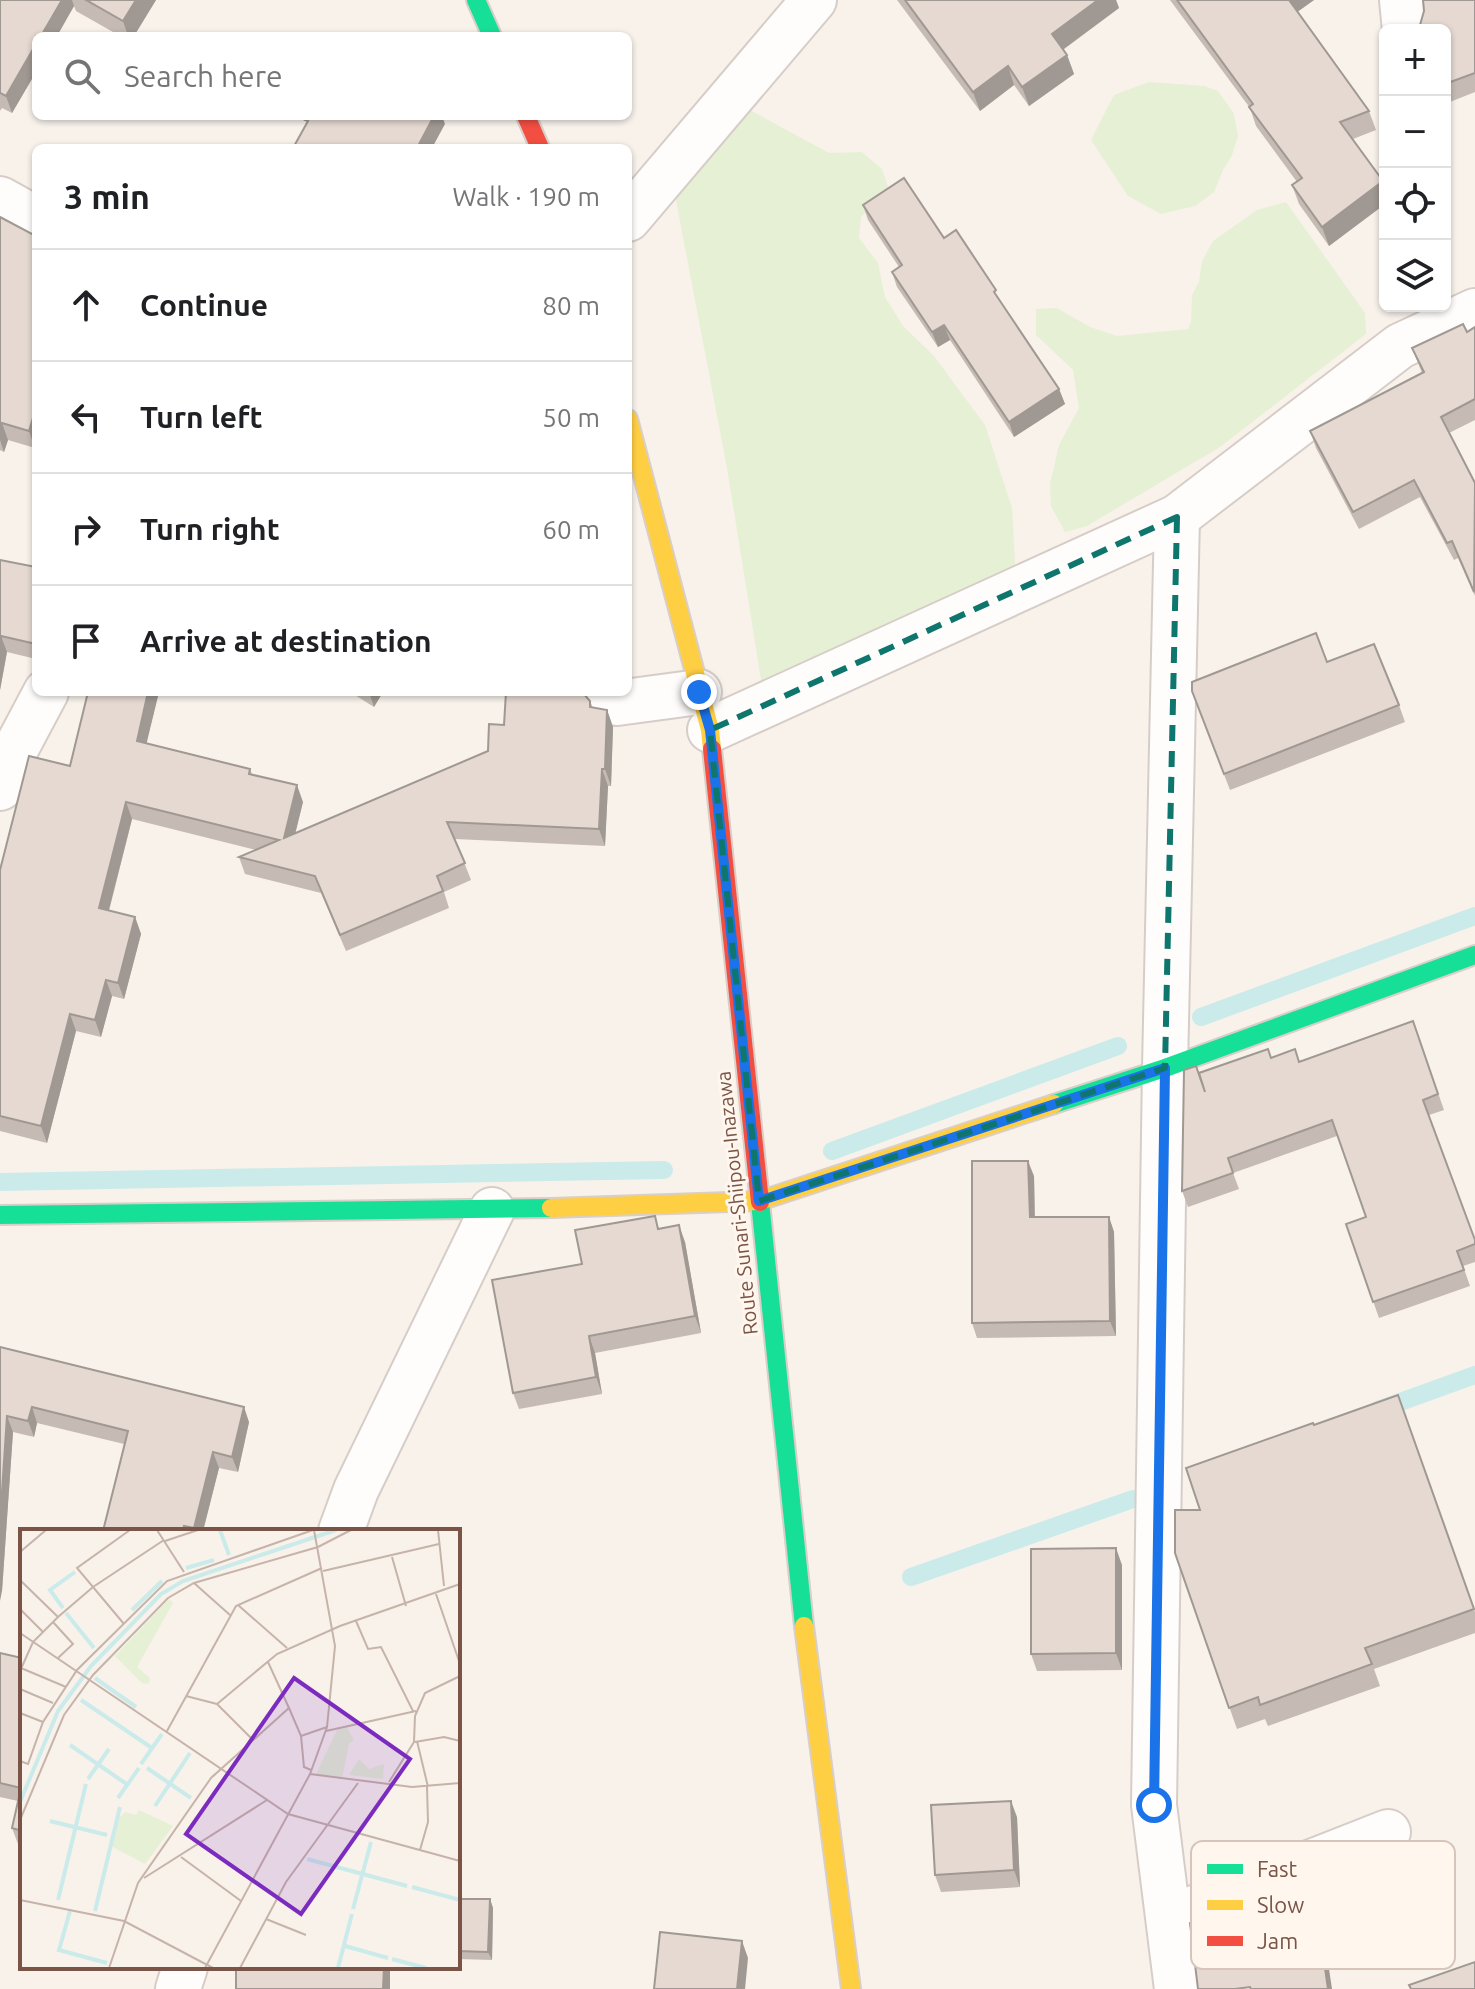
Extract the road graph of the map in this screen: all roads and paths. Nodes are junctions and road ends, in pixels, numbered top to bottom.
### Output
1 (476, 0) edge
2 (814, 0) edge
3 (1402, 0) edge
4 (1404, 24) edge
5 (490, 32) edge
6 (528, 120) edge
7 (538, 144) edge
8 (0, 199) edge
9 (632, 214) edge
10 (32, 217) edge
11 (1450, 315) edge
12 (632, 434) edge
13 (1177, 517) junction
14 (44, 696) edge
15 (611, 696) edge
16 (704, 711) junction
17 (1, 778) edge
18 (1475, 955) edge
19 (1165, 1068) junction
20 (759, 1201) junction
21 (492, 1210) junction
22 (0, 1215) edge
23 (342, 1529) edge
24 (1388, 1832) dead end
25 (1365, 1841) edge
26 (1191, 1909) edge
27 (1169, 1918) junction
28 (184, 1969) edge
29 (178, 1989) edge
30 (851, 1989) edge
31 (1177, 1989) edge

1 - 5 main road
2 - 9 street
3 - 4 street
6 - 7 main road
8 - 10 street
11 - 13 street
12 - 16 main road, Route Sunari-Shiipou-Inazawa
13 - 16 street
13 - 19 street
14 - 17 street
15 - 16 street
16 - 20 main road, Route Sunari-Shiipou-Inazawa
18 - 19 main road
19 - 20 main road
19 - 27 street
20 - 21 main road
20 - 30 main road, Route Sunari-Shiipou-Inazawa
21 - 22 main road
21 - 23 street
24 - 25 street
26 - 27 street
27 - 31 street
28 - 29 street

